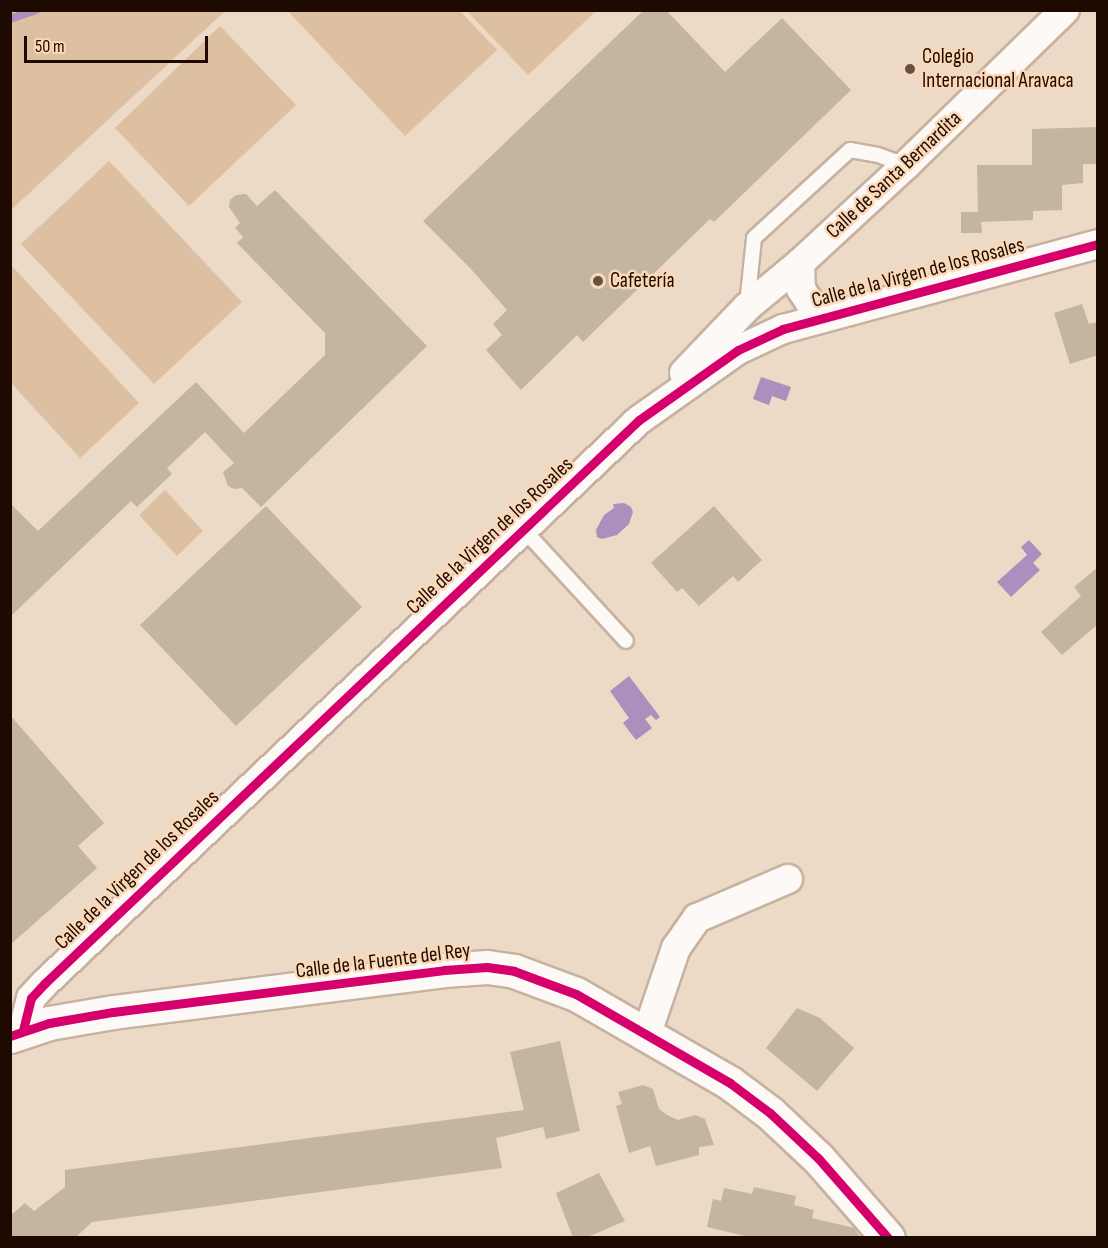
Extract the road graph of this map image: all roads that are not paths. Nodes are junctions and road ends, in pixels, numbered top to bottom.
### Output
1 (1065, 10) edge
2 (906, 165) junction
3 (1098, 244) edge
4 (800, 263) junction
5 (747, 307) junction
6 (820, 318) junction
7 (639, 420) junction
8 (523, 529) junction
9 (626, 641) dead end
10 (788, 879) dead end
11 (17, 1033) edge
12 (647, 1033) junction
13 (886, 1236) edge

1 - 2 street, Calle de Santa Bernardita
2 - 4 street, Calle de Santa Bernardita
2 - 5 lane
3 - 6 street, Calle de la Virgen de los Rosales
4 - 5 street, Calle de Santa Bernardita
4 - 6 street
5 - 7 street, Calle de Santa Bernardita
6 - 7 street, Calle de la Virgen de los Rosales
7 - 8 street, Calle de la Virgen de los Rosales
8 - 9 lane
8 - 11 street, Calle de la Virgen de los Rosales
10 - 12 street
11 - 12 street, Calle de la Fuente del Rey
12 - 13 street, Calle de la Fuente del Rey

